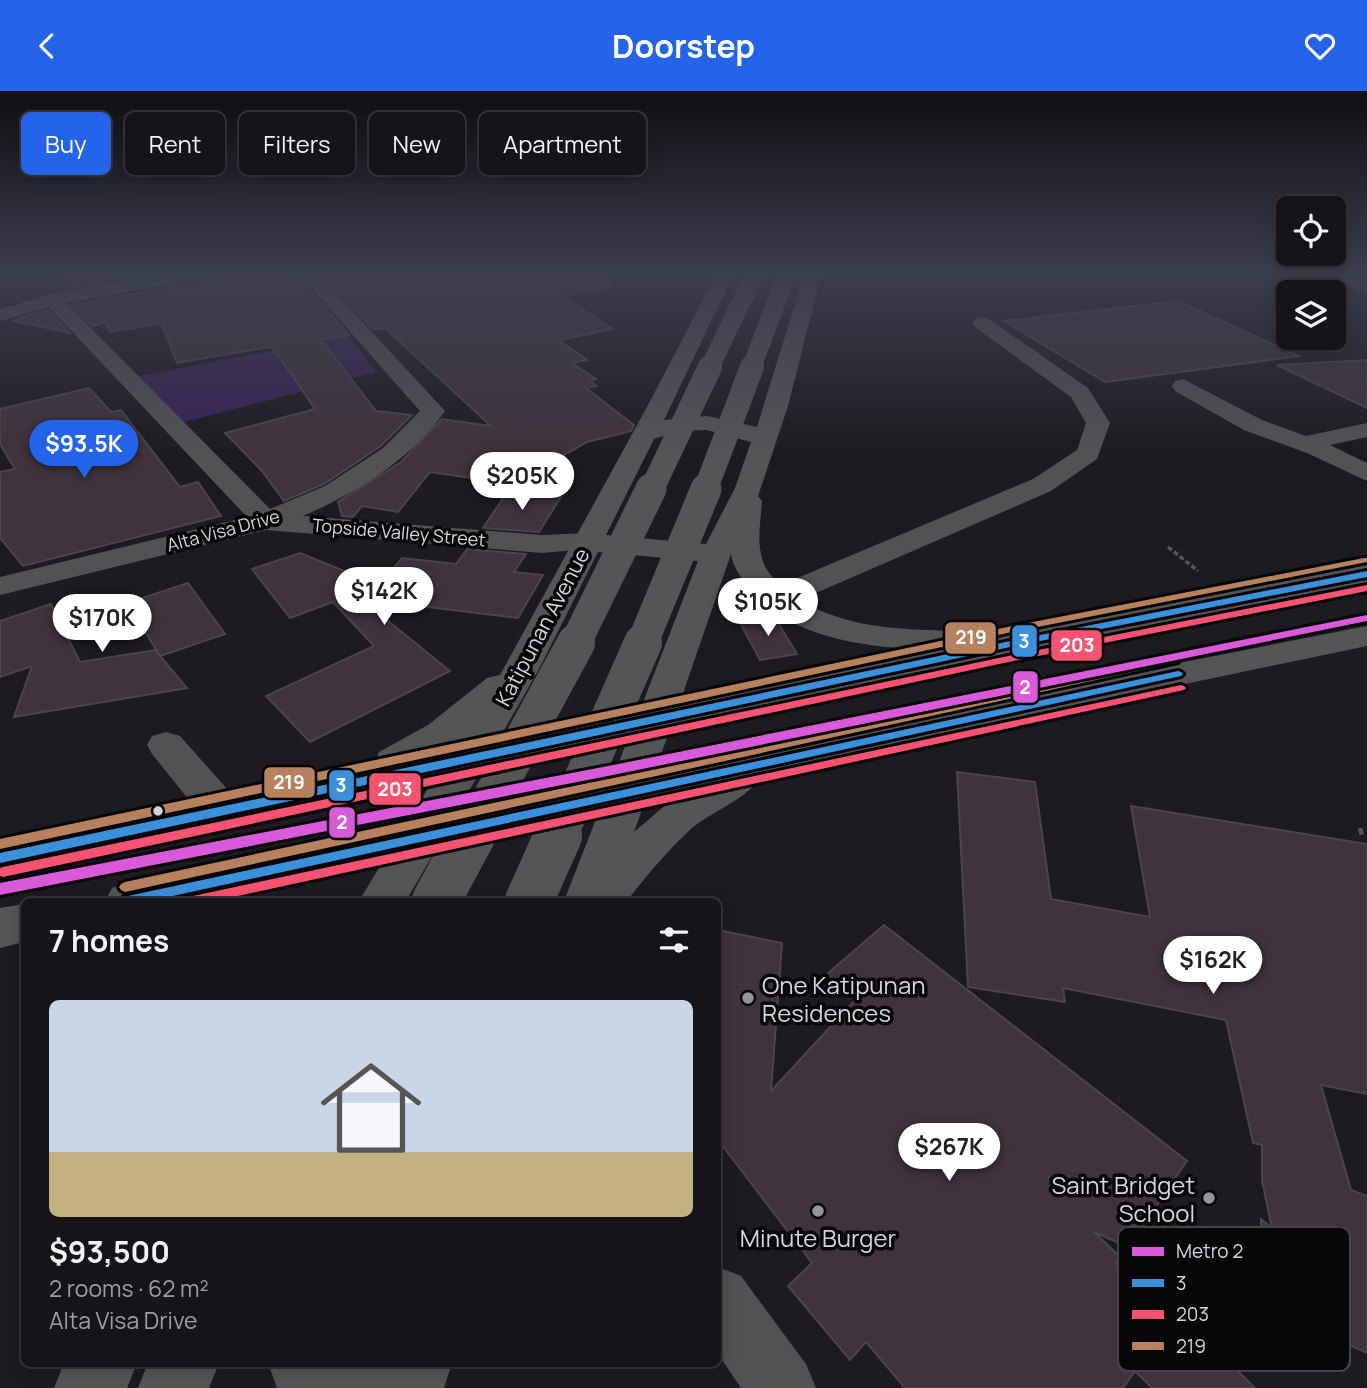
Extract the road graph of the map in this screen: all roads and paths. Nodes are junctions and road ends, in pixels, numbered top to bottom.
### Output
1 (83, 332) edge
2 (361, 332) edge
3 (697, 332) edge
4 (727, 332) edge
5 (765, 332) edge
6 (797, 332) edge
7 (994, 332) edge
8 (1183, 386) dead end
9 (660, 405) junction
10 (776, 406) junction
11 (1367, 430) edge
12 (643, 436) junction
13 (765, 439) junction
14 (1316, 448) junction
15 (1367, 473) edge
16 (748, 488) junction
17 (266, 521) junction
18 (588, 542) junction
19 (1168, 547) dead end
20 (716, 554) junction
21 (1198, 571) dead end
22 (1367, 574) edge
23 (0, 586) edge
24 (775, 599) junction
25 (1367, 636) edge
26 (1015, 642) junction
27 (521, 669) junction
28 (655, 720) junction
29 (166, 745) dead end
30 (804, 754) junction
31 (470, 757) junction
32 (357, 781) junction
33 (627, 793) junction
34 (221, 810) junction
35 (1360, 828) dead end
36 (1362, 835) dead end
37 (421, 837) junction
38 (0, 857) edge
39 (150, 898) edge
40 (384, 898) edge
41 (438, 898) edge
42 (530, 898) edge
43 (588, 898) edge
44 (603, 898) edge
45 (21, 924) edge
46 (0, 928) edge
47 (721, 1303) edge
48 (101, 1367) edge
49 (184, 1367) edge
50 (309, 1367) edge
51 (322, 1367) edge
52 (418, 1367) edge
53 (88, 1388) edge
54 (172, 1388) edge
55 (313, 1388) edge
56 (380, 1388) edge
57 (410, 1388) edge
58 (782, 1388) edge

1 - 17 street
2 - 17 street, Alta Visa Drive
3 - 9 main road, Katipunan Avenue
4 - 41 main road, Katipunan Avenue, bridge
5 - 42 main road, bridge
6 - 10 main road
7 - 24 street
8 - 14 street
9 - 10 main road
9 - 12 main road, Katipunan Avenue
10 - 13 main road
11 - 14 street
12 - 13 main road
12 - 18 main road, Katipunan Avenue
13 - 16 main road
14 - 15 street
16 - 20 main road
16 - 24 main road
17 - 18 street, Topside Valley Street
17 - 23 street, Alta Visa Drive
18 - 20 main road
18 - 27 main road, Katipunan Avenue
19 - 21 path
20 - 28 main road
22 - 26 main road
24 - 26 main road
25 - 30 main road
26 - 28 main road
27 - 31 main road, Katipunan Avenue
27 - 32 main road
28 - 31 main road
28 - 33 main road
29 - 34 street
30 - 33 main road
30 - 44 main road
31 - 32 main road
31 - 37 main road, Katipunan Avenue
32 - 34 main road
33 - 37 main road
33 - 43 main road
34 - 38 main road
35 - 36 path
37 - 39 main road
37 - 40 main road, Katipunan Avenue
45 - 46 main road
47 - 58 street
48 - 53 main road
49 - 54 main road
50 - 56 main road
51 - 55 main road, bridge
52 - 57 main road

